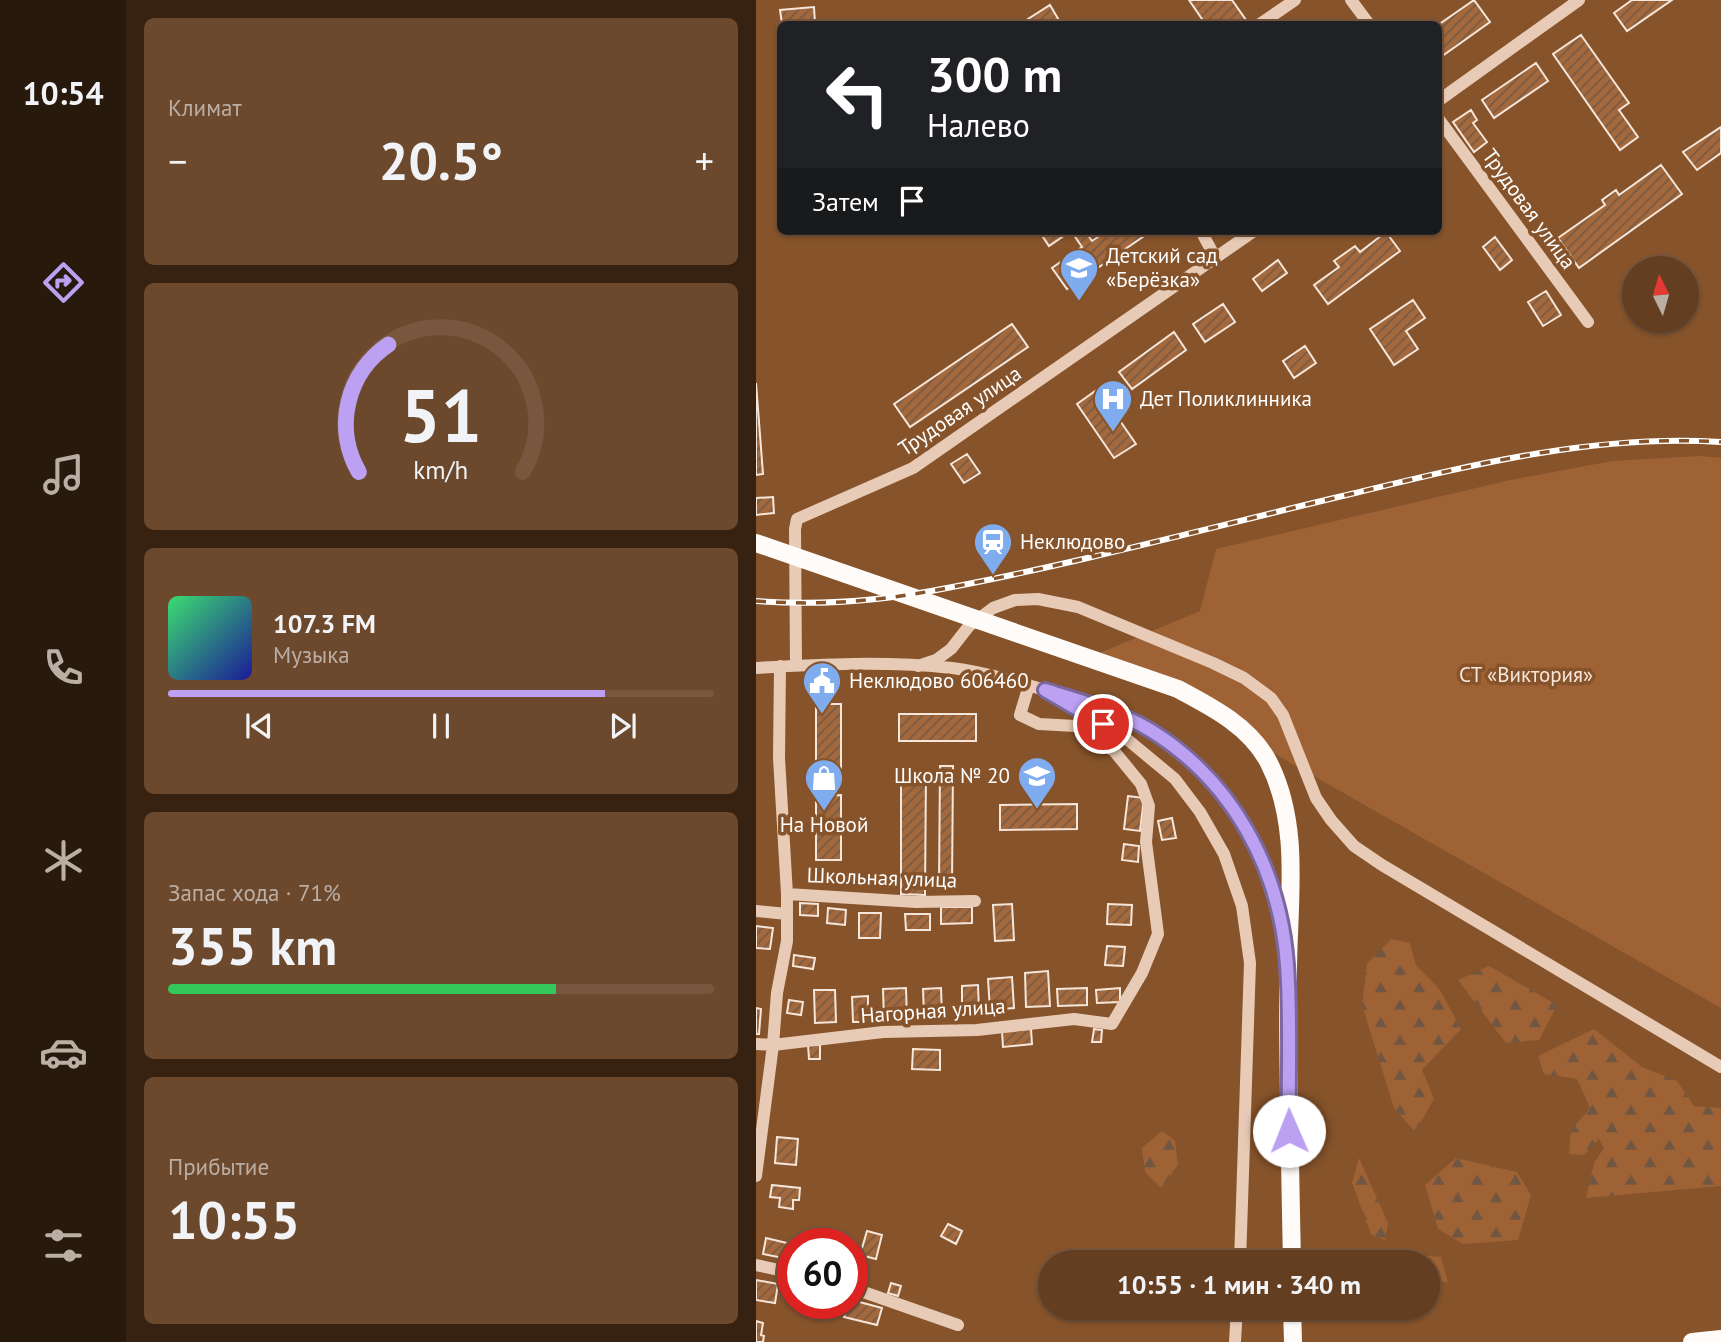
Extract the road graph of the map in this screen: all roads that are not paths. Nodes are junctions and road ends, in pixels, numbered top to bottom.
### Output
1 (1295, 0) edge
2 (1351, 0) edge
3 (1579, 0) edge
4 (1264, 21) edge
5 (1367, 21) edge
6 (1442, 98) edge
7 (1442, 123) edge
8 (1203, 235) edge
9 (1248, 235) edge
10 (1215, 257) junction
11 (1588, 323) dead end
12 (756, 543) edge
13 (796, 665) junction
14 (780, 666) junction
15 (918, 666) junction
16 (756, 668) edge
17 (1030, 685) junction
18 (1045, 690) junction
19 (787, 894) junction
20 (975, 901) dead end
21 (756, 911) edge
22 (787, 914) junction
23 (1287, 966) junction
24 (756, 1044) edge
25 (774, 1045) junction
26 (1721, 1067) edge
27 (756, 1176) edge
28 (1240, 1250) edge
29 (1292, 1250) edge
30 (756, 1265) edge
31 (777, 1270) edge
32 (868, 1294) edge
33 (1237, 1320) edge
34 (1293, 1320) edge
35 (958, 1325) dead end
36 (1721, 1339) edge
37 (1235, 1342) edge
38 (1293, 1342) edge
39 (1692, 1342) edge

1 - 4 street
2 - 5 street
3 - 6 street
7 - 11 street, Трудовая улица
8 - 10 street
9 - 10 street, Трудовая улица
10 - 13 street, Трудовая улица
12 - 23 main road
13 - 14 street
13 - 15 street
14 - 16 street
14 - 19 street
15 - 17 street
15 - 26 street
17 - 18 street
17 - 25 street, Нагорная улица
18 - 23 street
18 - 28 street
19 - 20 street, Школьная улица
19 - 22 street
21 - 22 street
22 - 25 street
23 - 29 main road
24 - 25 street, Нагорная улица
25 - 27 street
30 - 31 street
32 - 35 street
33 - 37 street
34 - 38 main road
36 - 39 main road

